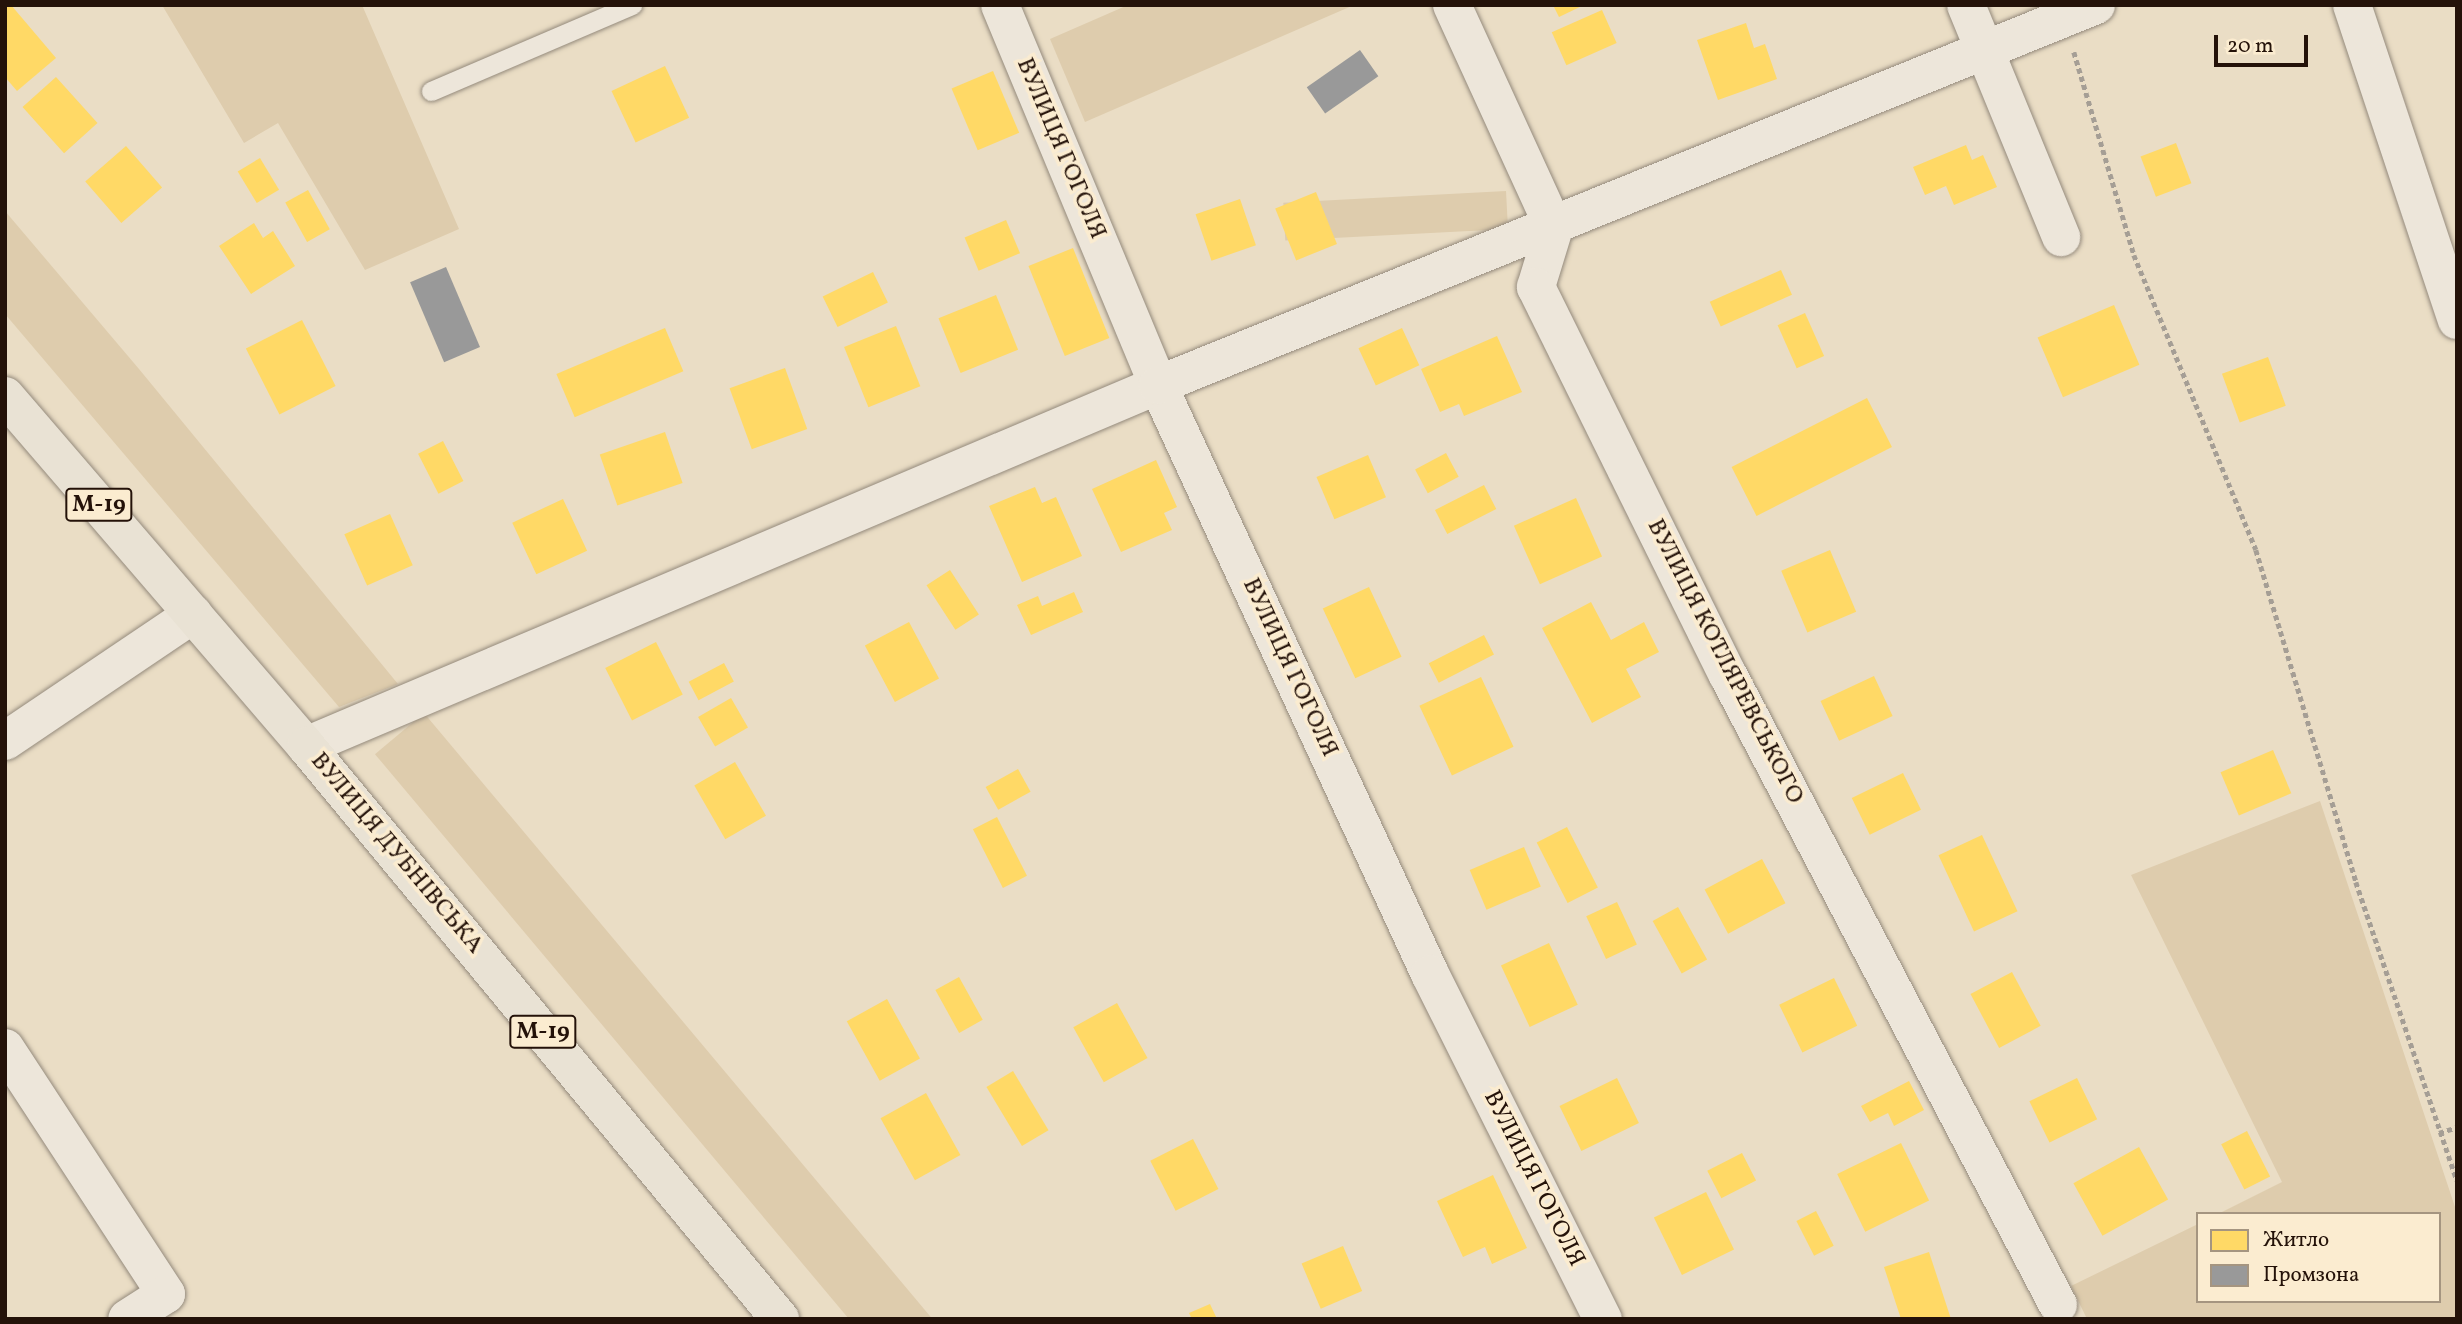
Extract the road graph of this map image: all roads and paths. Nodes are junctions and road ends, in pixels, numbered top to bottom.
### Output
1 (632, 5) edge
2 (1000, 5) edge
3 (1452, 5) edge
4 (1966, 5) edge
5 (2352, 5) edge
6 (2080, 11) edge
7 (1985, 48) junction
8 (431, 91) dead end
9 (1554, 228) junction
10 (2061, 237) dead end
11 (2457, 320) edge
12 (1158, 385) junction
13 (5, 396) edge
14 (193, 614) junction
15 (5, 741) edge
16 (306, 746) junction
17 (5, 1048) edge
18 (2457, 1127) edge
19 (2439, 1133) junction
20 (2457, 1181) edge
21 (2058, 1306) dead end
22 (127, 1319) edge
23 (780, 1319) edge
24 (1603, 1319) edge

1 - 8 lane
2 - 12 street, ВУЛИЦЯ ГОГОЛЯ
3 - 9 street
4 - 7 street
5 - 11 street
6 - 7 street
6 - 19 path
7 - 9 street
7 - 10 street
9 - 12 street
9 - 21 street, ВУЛИЦЯ КОТЛЯРЕВСЬКОГО
12 - 16 street
12 - 24 street, ВУЛИЦЯ ГОГОЛЯ
13 - 14 highway, ВУЛИЦЯ ДУБНІВСЬКА / М-19
14 - 15 street
14 - 16 highway, ВУЛИЦЯ ДУБНІВСЬКА / М-19
16 - 23 highway, ВУЛИЦЯ ДУБНІВСЬКА / М-19
17 - 22 street
18 - 19 path
19 - 20 path

